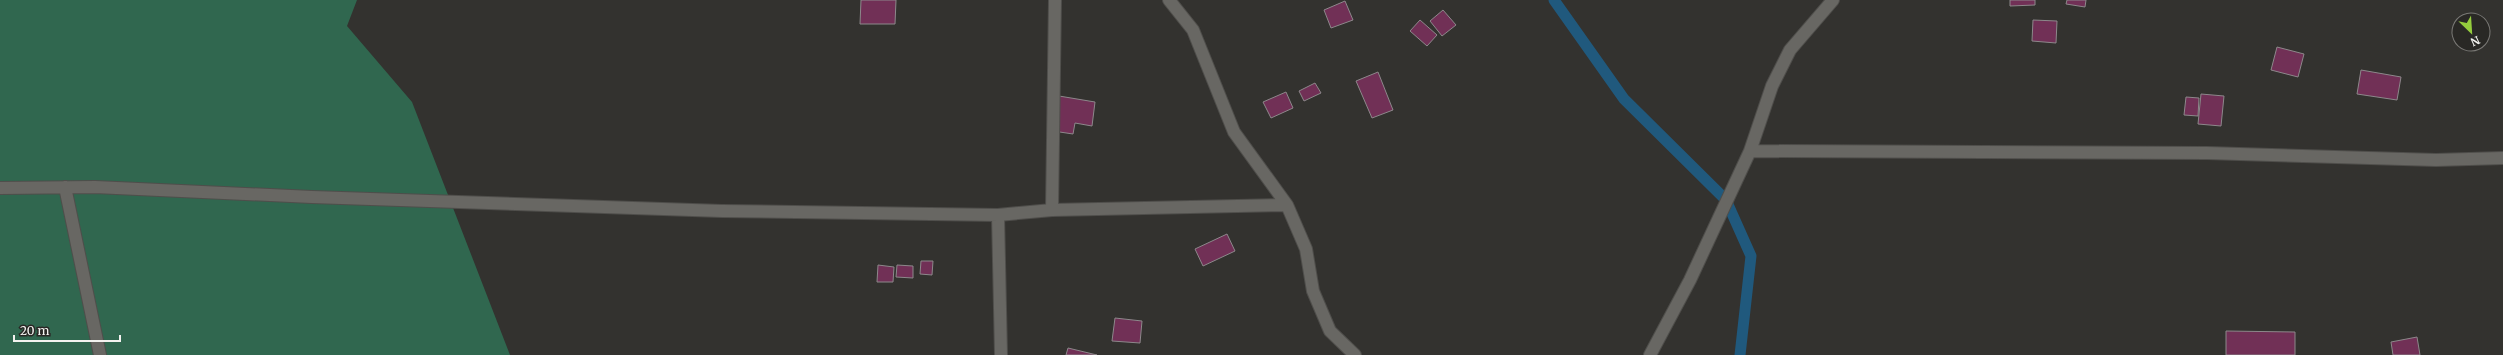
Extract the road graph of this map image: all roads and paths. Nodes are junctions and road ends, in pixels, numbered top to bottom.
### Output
1 (1055, 0) edge
2 (1169, 0) edge
3 (1834, 0) edge
4 (1750, 151) junction
5 (2503, 158) edge
6 (65, 187) junction
7 (0, 188) edge
8 (1287, 205) junction
9 (1052, 210) junction
10 (998, 215) junction
11 (100, 355) edge
12 (1001, 355) edge
13 (1355, 355) edge
14 (1650, 355) edge

1 - 9 street
2 - 8 street
3 - 4 street
4 - 5 street
4 - 14 street
6 - 7 street
6 - 10 street
6 - 11 street
8 - 9 street
8 - 13 street
9 - 10 street
10 - 12 street

